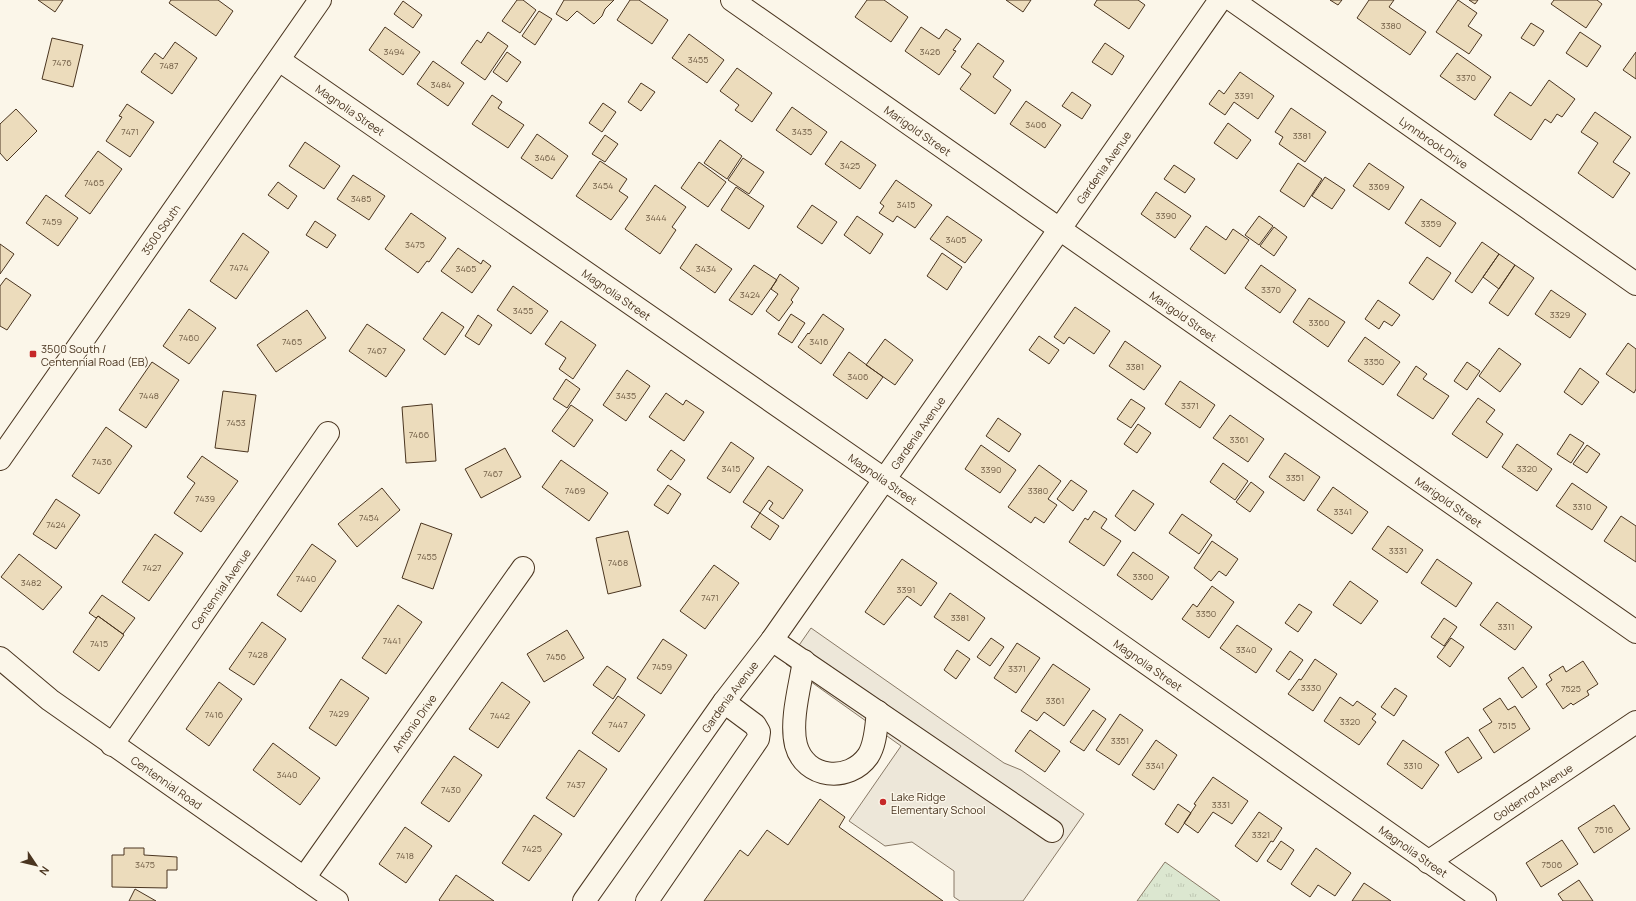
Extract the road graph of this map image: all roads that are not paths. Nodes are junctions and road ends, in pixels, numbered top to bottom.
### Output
1 (320, 0) edge
2 (732, 0) edge
3 (1220, 0) edge
4 (1232, 0) edge
5 (279, 60) junction
6 (1060, 228) junction
7 (1636, 284) edge
8 (328, 433) dead end
9 (0, 459) edge
10 (884, 480) junction
11 (523, 568) dead end
12 (1636, 632) edge
13 (772, 640) junction
14 (0, 658) edge
15 (804, 661) junction
16 (724, 702) junction
17 (878, 712) junction
18 (1636, 722) edge
19 (112, 745) junction
20 (1052, 831) dead end
21 (1428, 862) junction
22 (304, 878) junction
23 (337, 901) edge
24 (584, 901) edge
25 (647, 901) edge
26 (1485, 901) edge

1 - 5 street, 3500 South
2 - 6 street, Marigold Street
3 - 6 street, Gardenia Avenue
4 - 7 street, Lynnbrook Drive
5 - 9 street, 3500 South
5 - 10 street, Magnolia Street
6 - 10 street, Gardenia Avenue
6 - 12 street, Marigold Street
8 - 19 street, Centennial Avenue
10 - 13 street, Gardenia Avenue
10 - 21 street, Magnolia Street
11 - 22 street, Antonio Drive
13 - 15 street
13 - 16 street, Gardenia Avenue
14 - 19 street, Centennial Road
15 - 17 street
15 - 17 street
16 - 24 street, Gardenia Avenue
16 - 25 street
17 - 20 street
18 - 21 street, Goldenrod Avenue
19 - 22 street, Centennial Road
21 - 26 street, Magnolia Street
22 - 23 street, Centennial Road

